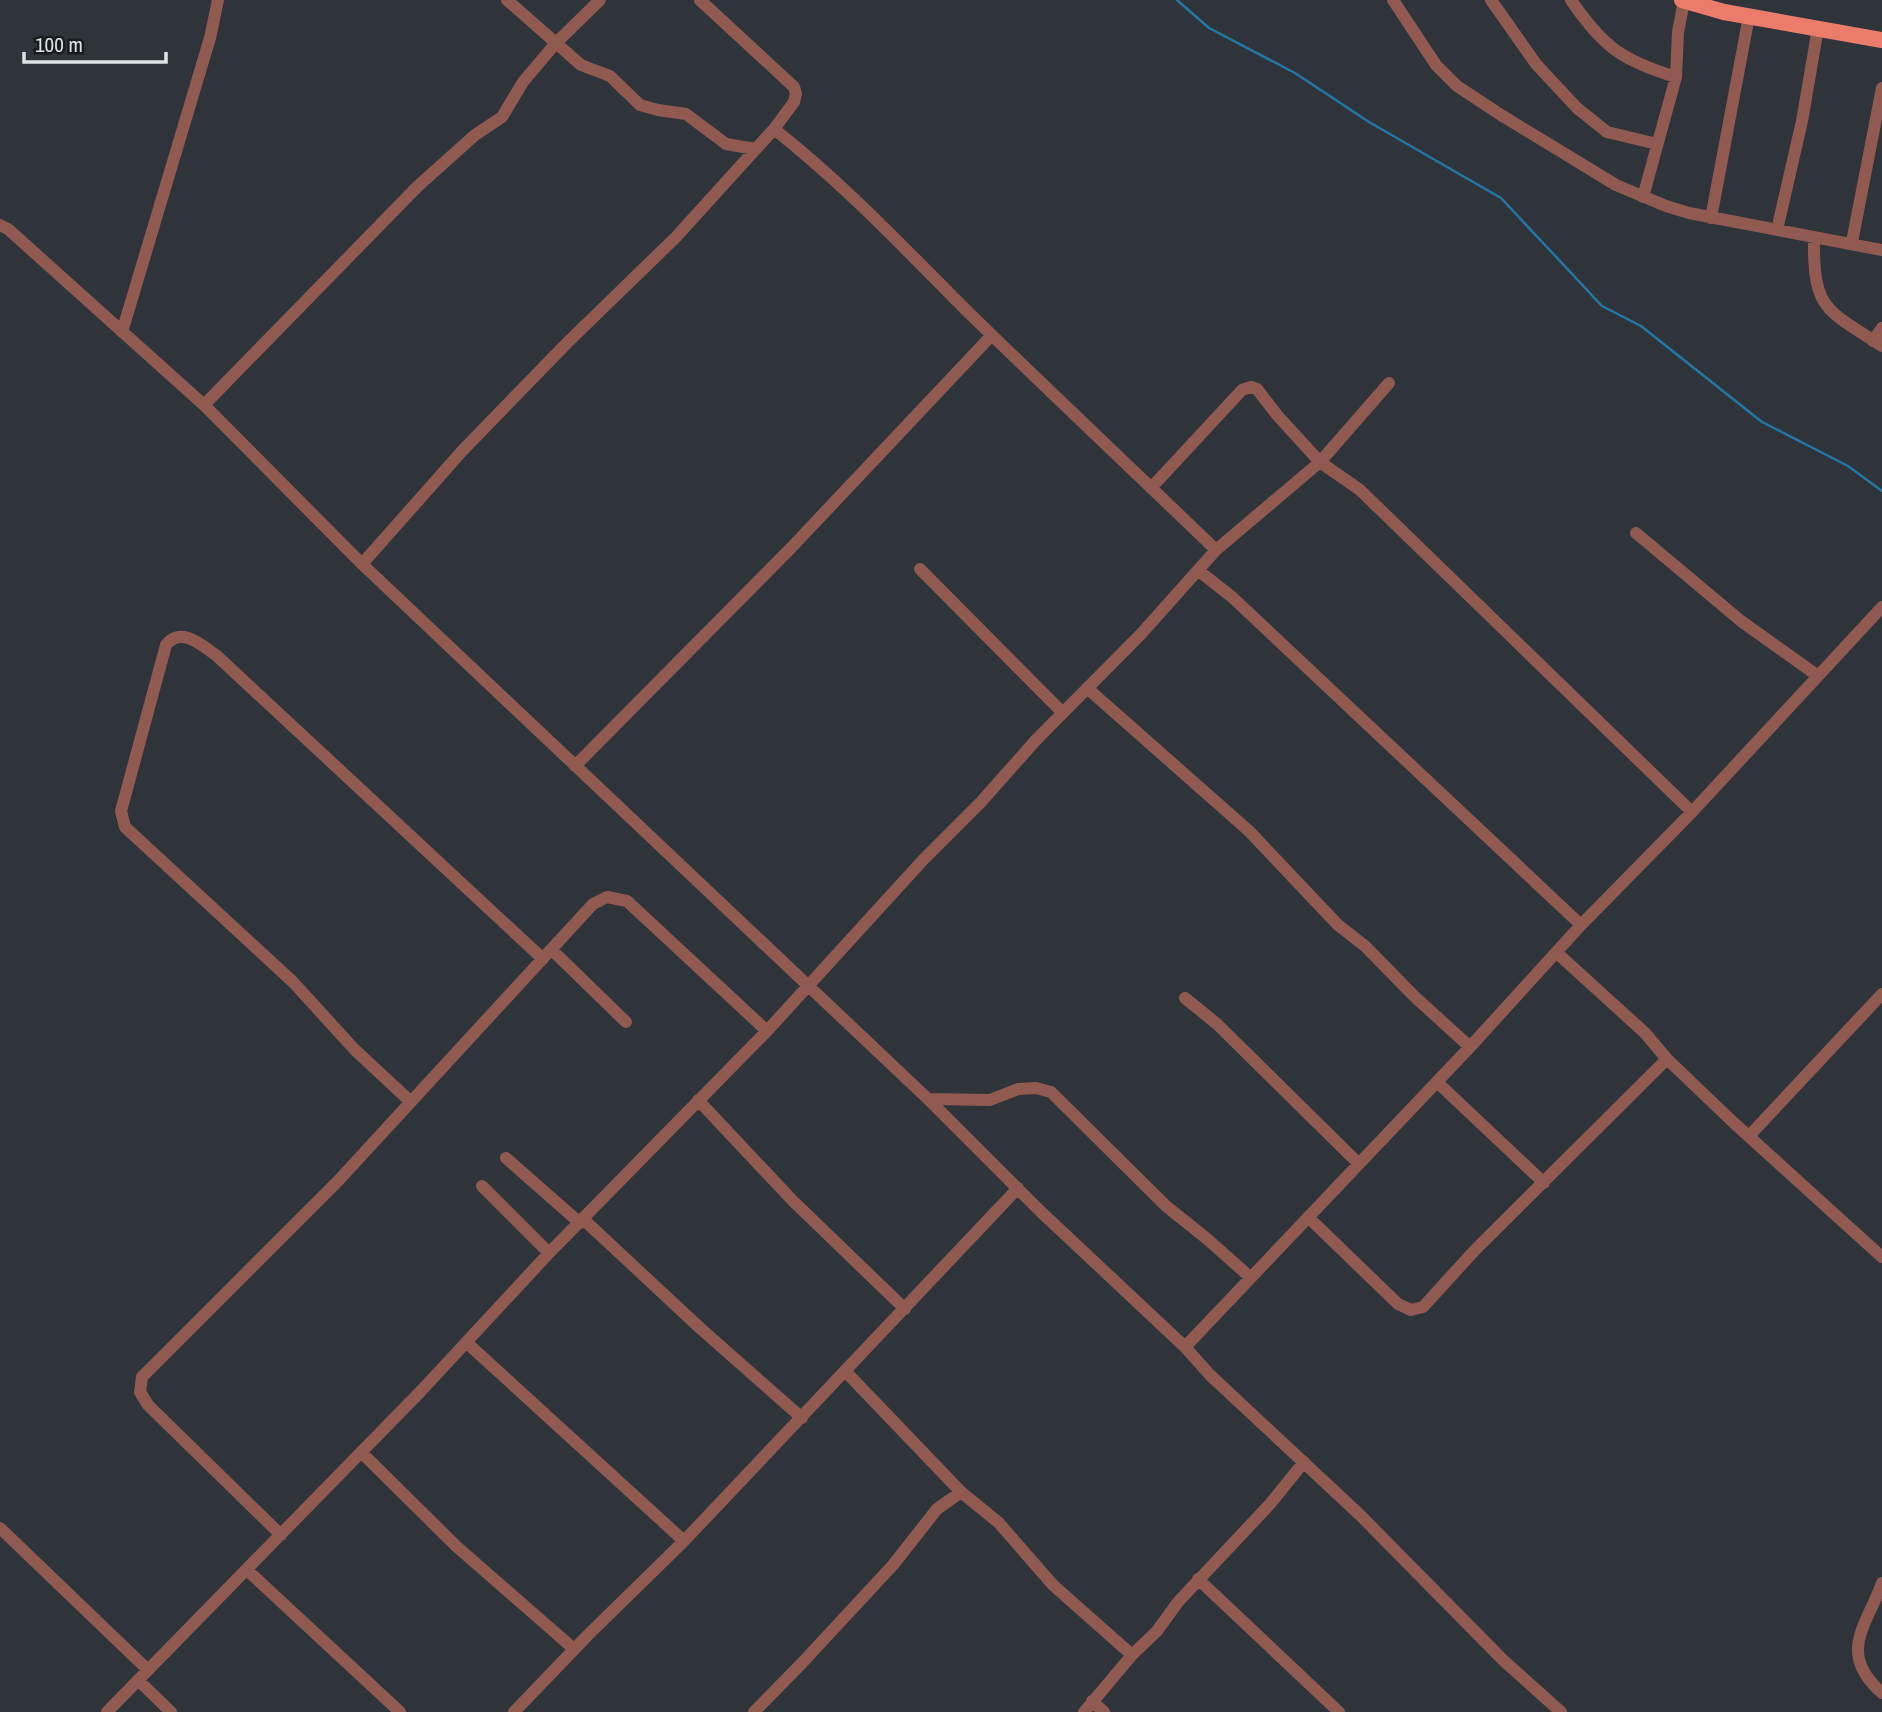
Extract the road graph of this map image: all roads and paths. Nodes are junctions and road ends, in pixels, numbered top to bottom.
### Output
1 (218, 0) edge
2 (507, 0) edge
3 (600, 0) edge
4 (699, 0) edge
5 (1393, 0) edge
6 (1491, 0) edge
7 (1572, 0) edge
8 (1683, 1) edge
9 (1725, 6) edge
10 (1749, 16) junction
11 (1818, 28) junction
12 (1882, 40) edge
13 (555, 44) junction
14 (1676, 77) junction
15 (1882, 88) edge
16 (774, 129) junction
17 (1657, 144) junction
18 (755, 149) junction
19 (1643, 197) junction
20 (1711, 218) junction
21 (0, 225) edge
22 (1777, 230) junction
23 (1814, 237) junction
24 (1852, 242) junction
25 (1882, 250) edge
26 (1882, 328) edge
27 (122, 332) junction
28 (992, 335) junction
29 (1878, 344) edge
30 (1388, 383) dead end
31 (204, 405) junction
32 (1320, 462) junction
33 (1152, 488) junction
34 (1636, 533) dead end
35 (1216, 550) junction
36 (362, 564) junction
37 (920, 569) dead end
38 (1199, 571) junction
39 (1882, 607) edge
40 (1882, 620) edge
41 (1867, 623) junction
42 (1818, 676) junction
43 (1087, 688) junction
44 (1063, 713) junction
45 (575, 766) junction
46 (1692, 812) junction
47 (1581, 925) junction
48 (1557, 953) junction
49 (548, 954) junction
50 (806, 986) junction
51 (1882, 994) edge
52 (1185, 998) dead end
53 (626, 1022) dead end
54 (767, 1031) junction
55 (1470, 1047) junction
56 (1667, 1059) junction
57 (1437, 1082) junction
58 (928, 1099) junction
59 (698, 1100) junction
60 (411, 1102) junction
61 (1749, 1136) junction
62 (506, 1158) dead end
63 (1359, 1164) junction
64 (1544, 1183) junction
65 (482, 1186) dead end
66 (1018, 1188) junction
67 (1308, 1217) junction
68 (582, 1221) junction
69 (549, 1253) junction
70 (1882, 1257) edge
71 (1250, 1277) junction
72 (905, 1308) junction
73 (467, 1343) junction
74 (1185, 1347) junction
75 (846, 1372) junction
76 (802, 1418) junction
77 (361, 1452) junction
78 (1304, 1462) junction
79 (961, 1492) junction
80 (0, 1528) edge
81 (281, 1535) junction
82 (684, 1541) junction
83 (247, 1570) junction
84 (1198, 1579) junction
85 (1882, 1583) edge
86 (574, 1649) junction
87 (1132, 1655) junction
88 (148, 1670) junction
89 (138, 1680) junction
90 (1882, 1693) edge
91 (1092, 1701) junction
92 (1549, 1701) junction
93 (107, 1712) edge
94 (172, 1712) edge
95 (400, 1712) edge
96 (514, 1712) edge
97 (754, 1712) edge
98 (1084, 1712) edge
99 (1104, 1712) edge
100 (1339, 1712) edge
101 (1539, 1712) edge
102 (1561, 1712) edge

1 - 27 street
2 - 13 street
3 - 13 street
4 - 16 street
5 - 19 street
6 - 17 street
7 - 14 street
8 - 9 main road
8 - 14 street
9 - 10 main road
10 - 11 main road
10 - 20 street
11 - 12 main road
11 - 22 street
13 - 18 street
13 - 31 street
14 - 17 street
15 - 24 street
16 - 18 street
16 - 28 street
17 - 19 street
18 - 36 street
19 - 20 street
20 - 22 street
21 - 27 street
22 - 23 street
23 - 24 street
23 - 29 street
24 - 25 street
26 - 29 street
27 - 31 street
28 - 33 street
28 - 45 street
30 - 32 street
31 - 36 street
32 - 33 street
32 - 35 street
32 - 46 street
33 - 35 street
34 - 42 street
35 - 38 street
36 - 45 street
37 - 44 street
38 - 43 street
38 - 47 street
39 - 41 street
40 - 41 street
41 - 42 street
42 - 46 street
43 - 44 street
43 - 55 street
44 - 50 street
45 - 50 street
46 - 47 street
47 - 48 street
48 - 55 street
48 - 56 street
49 - 53 street
49 - 54 street
49 - 60 street
49 - 60 street
50 - 54 street
50 - 58 street
51 - 61 street
52 - 63 street
54 - 59 street
55 - 57 street
56 - 61 street
56 - 64 street
57 - 63 street
57 - 64 street
58 - 66 street
58 - 71 street
59 - 68 street
59 - 72 street
60 - 81 street
61 - 70 street
62 - 68 street
63 - 67 street
64 - 67 street
65 - 69 street
66 - 72 street
66 - 74 street
67 - 71 street
68 - 69 street
68 - 76 street
69 - 73 street
71 - 74 street
72 - 75 street
73 - 77 street
73 - 82 street
74 - 78 street
75 - 76 street
75 - 79 street
76 - 82 street
77 - 81 street
77 - 86 street
78 - 84 street
78 - 92 street
79 - 87 street
79 - 97 street
80 - 88 street
81 - 83 street
82 - 86 street
83 - 88 street
83 - 95 street
84 - 87 street
84 - 100 street
85 - 90 street
86 - 96 street
87 - 91 street
88 - 89 street
89 - 93 street
89 - 94 street
91 - 98 street
91 - 99 street
92 - 101 street
92 - 102 street

